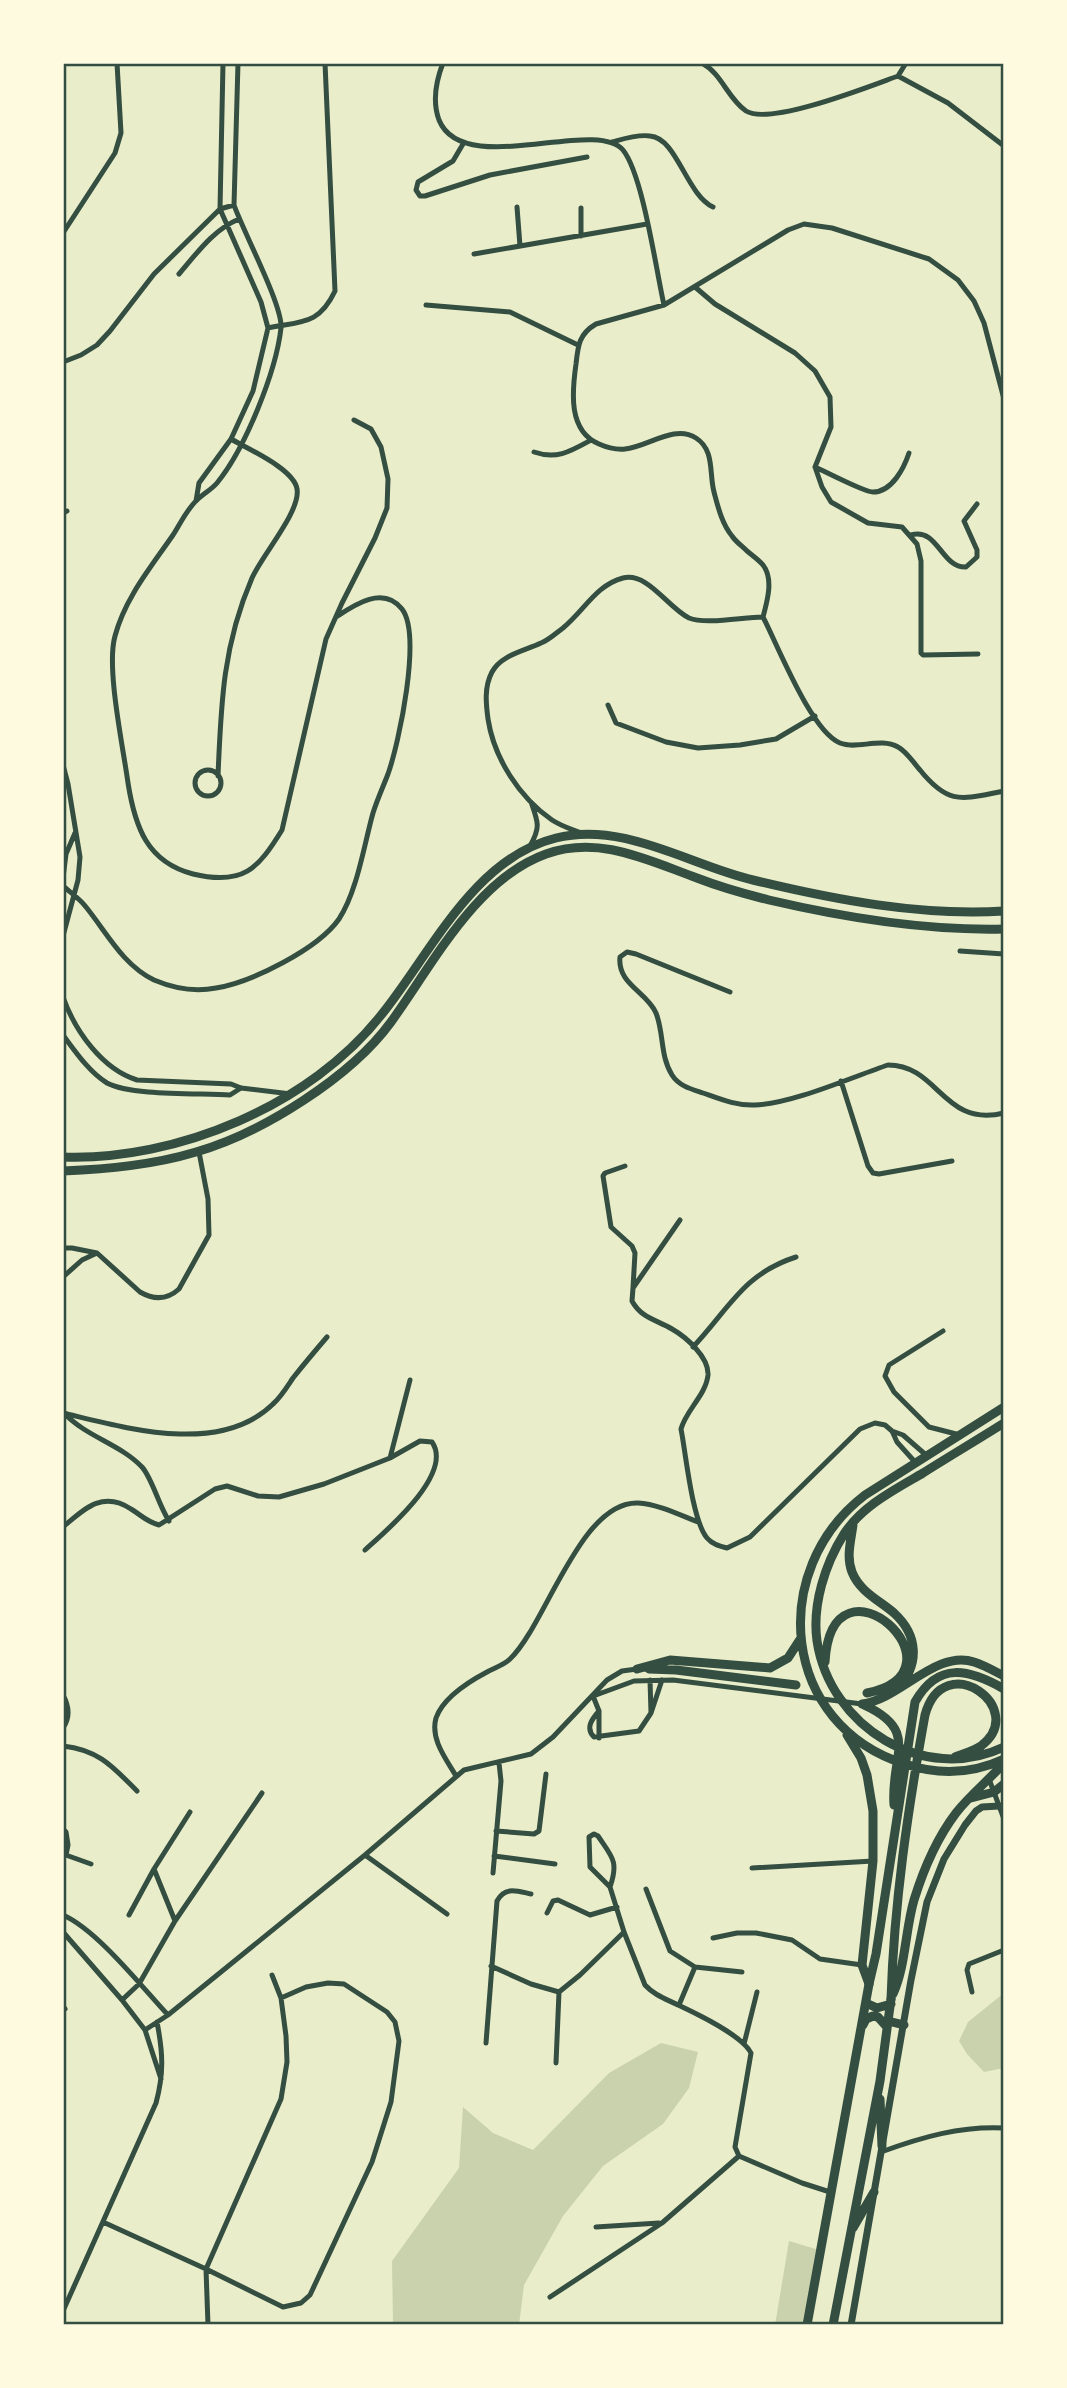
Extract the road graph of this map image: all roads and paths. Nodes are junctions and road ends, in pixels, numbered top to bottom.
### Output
1 (117, 63) edge
2 (223, 63) edge
3 (238, 63) edge
4 (325, 63) edge
5 (443, 63) edge
6 (702, 63) edge
7 (906, 63) edge
8 (898, 76) junction
9 (612, 142) junction
10 (463, 144) junction
11 (1004, 146) edge
12 (587, 157) dead end
13 (234, 205) junction
14 (517, 207) dead end
15 (713, 207) dead end
16 (581, 208) dead end
17 (220, 209) junction
18 (239, 219) junction
19 (227, 224) junction
20 (647, 224) junction
21 (63, 233) edge
22 (581, 236) junction
23 (520, 246) junction
24 (474, 254) dead end
25 (179, 274) dead end
26 (695, 287) junction
27 (426, 305) dead end
28 (664, 305) junction
29 (281, 325) junction
30 (268, 328) junction
31 (578, 345) junction
32 (63, 362) edge
33 (1004, 399) edge
34 (354, 420) dead end
35 (231, 439) junction
36 (591, 440) junction
37 (242, 446) junction
38 (534, 452) dead end
39 (909, 453) dead end
40 (816, 467) junction
41 (196, 501) junction
42 (977, 504) dead end
43 (911, 535) junction
44 (336, 617) junction
45 (763, 617) junction
46 (978, 654) dead end
47 (608, 705) dead end
48 (815, 716) junction
49 (63, 765) edge
50 (218, 776) junction
51 (1004, 791) edge
52 (530, 800) junction
53 (75, 833) junction
54 (582, 833) junction
55 (530, 846) junction
56 (63, 878) edge
57 (63, 886) edge
58 (74, 895) junction
59 (1004, 911) edge
60 (1004, 929) edge
61 (63, 936) edge
62 (960, 951) dead end
63 (1004, 954) edge
64 (730, 992) dead end
65 (63, 998) edge
66 (63, 1035) edge
67 (92, 1046) junction
68 (80, 1057) junction
69 (124, 1076) junction
70 (153, 1081) junction
71 (841, 1081) junction
72 (119, 1088) junction
73 (242, 1088) junction
74 (153, 1091) junction
75 (293, 1094) junction
76 (1004, 1113) edge
77 (241, 1120) junction
78 (199, 1152) junction
79 (63, 1157) edge
80 (952, 1161) dead end
81 (625, 1166) dead end
82 (63, 1171) edge
83 (680, 1220) dead end
84 (63, 1248) edge
85 (97, 1253) junction
86 (796, 1257) dead end
87 (63, 1277) edge
88 (633, 1289) junction
89 (943, 1331) dead end
90 (327, 1337) dead end
91 (693, 1347) junction
92 (410, 1380) dead end
93 (1004, 1407) edge
94 (64, 1413) edge
95 (1004, 1423) edge
96 (892, 1431) junction
97 (960, 1435) junction
98 (926, 1455) junction
99 (390, 1458) junction
100 (915, 1462) junction
101 (169, 1521) junction
102 (853, 1521) junction
103 (698, 1522) junction
104 (63, 1527) edge
105 (365, 1550) dead end
106 (801, 1638) junction
107 (825, 1668) junction
108 (637, 1669) junction
109 (1004, 1676) edge
110 (650, 1680) junction
111 (662, 1680) junction
112 (796, 1685) dead end
113 (898, 1688) junction
114 (1004, 1689) edge
115 (867, 1693) dead end
116 (63, 1695) edge
117 (593, 1696) junction
118 (862, 1704) junction
119 (598, 1710) junction
120 (651, 1713) junction
121 (841, 1726) junction
122 (63, 1728) edge
123 (599, 1738) junction
124 (63, 1746) edge
125 (1004, 1747) edge
126 (949, 1759) junction
127 (1004, 1761) edge
128 (499, 1763) junction
129 (546, 1774) dead end
130 (456, 1776) junction
131 (989, 1779) junction
132 (1004, 1784) edge
133 (137, 1791) dead end
134 (262, 1793) dead end
135 (994, 1793) junction
136 (969, 1798) junction
137 (999, 1806) junction
138 (190, 1812) dead end
139 (1004, 1819) edge
140 (895, 1825) junction
141 (63, 1829) edge
142 (496, 1831) junction
143 (65, 1855) edge
144 (365, 1855) junction
145 (494, 1856) junction
146 (873, 1861) junction
147 (91, 1864) dead end
148 (555, 1864) dead end
149 (752, 1868) dead end
150 (154, 1869) junction
151 (493, 1873) dead end
152 (610, 1887) junction
153 (646, 1889) dead end
154 (531, 1894) dead end
155 (617, 1907) junction
156 (547, 1913) dead end
157 (447, 1914) dead end
158 (63, 1915) edge
159 (129, 1915) dead end
160 (74, 1920) junction
161 (174, 1921) junction
162 (624, 1932) junction
163 (64, 1934) edge
164 (713, 1938) dead end
165 (1004, 1950) edge
166 (862, 1965) junction
167 (491, 1966) junction
168 (695, 1968) junction
169 (743, 1972) dead end
170 (272, 1975) dead end
171 (139, 1984) junction
172 (869, 1984) junction
173 (559, 1992) junction
174 (757, 1992) dead end
175 (972, 1992) dead end
176 (281, 1998) junction
177 (122, 2000) junction
178 (891, 2002) junction
179 (866, 2003) junction
180 (679, 2005) junction
181 (168, 2015) junction
182 (157, 2022) junction
183 (888, 2024) junction
184 (904, 2025) junction
185 (863, 2026) junction
186 (145, 2030) junction
187 (486, 2043) dead end
188 (744, 2044) junction
189 (556, 2063) dead end
190 (880, 2081) junction
191 (162, 2082) junction
192 (1004, 2128) edge
193 (881, 2149) junction
194 (739, 2156) junction
195 (830, 2192) junction
196 (874, 2192) junction
197 (103, 2222) junction
198 (662, 2223) junction
199 (596, 2227) dead end
200 (849, 2236) junction
201 (206, 2269) junction
202 (550, 2297) dead end
203 (63, 2311) edge
204 (208, 2325) edge
205 (807, 2325) edge
206 (833, 2325) edge
207 (852, 2325) edge

1 - 21 street
2 - 17 street
3 - 13 street
4 - 29 street
5 - 10 street
6 - 8 street
7 - 8 street
8 - 11 street
9 - 10 street
9 - 15 street
9 - 20 street
10 - 12 street
13 - 17 street
13 - 18 street
14 - 23 street
16 - 22 street
17 - 19 street
17 - 32 street
18 - 19 street
18 - 29 street
19 - 25 street
19 - 30 street
20 - 22 street
20 - 28 street
22 - 23 street
23 - 24 street
26 - 28 street
26 - 33 street
26 - 40 street
27 - 31 street
28 - 31 street
29 - 30 street
29 - 37 street
30 - 35 street
31 - 36 street
34 - 44 street
35 - 37 street
35 - 41 street
36 - 38 street
36 - 45 street
37 - 41 street
37 - 50 street
39 - 40 street
40 - 43 street
41 - 44 street
42 - 43 street
43 - 46 street
44 - 58 street
45 - 48 street
45 - 52 street
47 - 48 street
48 - 51 street
49 - 53 street
50 - 50 street
52 - 54 street
52 - 55 street
53 - 56 street
53 - 58 street
54 - 55 main road
54 - 59 main road
55 - 75 main road
57 - 58 street
58 - 61 street
60 - 78 main road
62 - 63 street
64 - 71 street
65 - 67 street
66 - 68 street
67 - 68 street
67 - 69 street
68 - 72 street
69 - 70 street
69 - 72 street
70 - 73 street
70 - 74 street
71 - 76 street
71 - 80 street
72 - 74 street
73 - 74 street
73 - 75 street
75 - 77 main road
77 - 78 main road
77 - 79 main road
78 - 82 main road
78 - 85 street
81 - 88 street
83 - 88 street
84 - 85 street
85 - 87 street
86 - 91 street
88 - 91 street
89 - 97 street
90 - 94 street
91 - 103 street
92 - 99 street
93 - 97 main road
94 - 101 street
95 - 102 main road
96 - 98 street
96 - 100 street
96 - 103 street
97 - 98 main road
98 - 100 main road
99 - 101 street
99 - 105 street
100 - 106 main road
101 - 104 street
102 - 107 main road
102 - 113 main road
103 - 130 street
106 - 108 main road
106 - 121 main road
107 - 115 main road
107 - 126 main road
108 - 112 main road
108 - 117 street
109 - 113 main road
110 - 111 street
110 - 117 street
110 - 120 street
111 - 118 street
111 - 120 street
113 - 118 main road
114 - 140 main road
116 - 122 street
117 - 119 street
117 - 128 street
118 - 140 main road
119 - 123 street
119 - 123 street
120 - 123 street
121 - 127 main road
121 - 146 main road
124 - 133 street
125 - 126 main road
126 - 178 main road
127 - 131 main road
128 - 130 street
128 - 142 street
129 - 142 street
130 - 144 street
131 - 135 street
131 - 136 main road
132 - 135 main road
134 - 161 street
135 - 136 main road
135 - 137 street
136 - 178 main road
137 - 139 street
137 - 184 street
138 - 150 street
140 - 172 main road
141 - 143 street
142 - 145 street
143 - 147 street
144 - 157 street
144 - 181 street
145 - 148 street
145 - 151 street
146 - 149 street
146 - 166 main road
150 - 159 street
150 - 161 street
152 - 152 street
152 - 155 street
153 - 168 street
154 - 167 street
155 - 156 street
155 - 162 street
158 - 160 street
160 - 163 street
160 - 171 street
161 - 171 street
162 - 173 street
162 - 180 street
163 - 177 street
164 - 166 street
165 - 175 street
166 - 172 main road
167 - 173 street
167 - 187 street
168 - 169 street
168 - 180 street
170 - 176 street
171 - 177 street
171 - 181 street
172 - 179 main road
173 - 189 street
174 - 188 street
176 - 201 street
176 - 201 street
177 - 186 street
178 - 179 main road
178 - 183 main road
179 - 185 main road
180 - 188 street
181 - 182 street
182 - 186 street
182 - 191 street
183 - 184 main road
183 - 185 main road
183 - 190 main road
184 - 193 street
185 - 195 main road
186 - 191 street
188 - 194 street
190 - 193 main road
190 - 200 main road
191 - 197 street
192 - 193 street
193 - 196 street
194 - 195 street
194 - 198 street
195 - 205 main road
196 - 200 main road
196 - 207 street
197 - 201 street
197 - 203 street
198 - 199 street
198 - 202 street
200 - 206 main road
201 - 204 street

